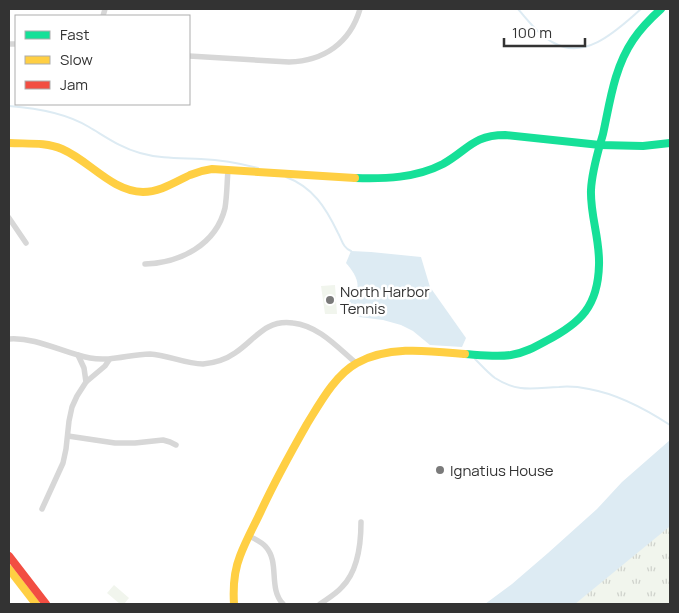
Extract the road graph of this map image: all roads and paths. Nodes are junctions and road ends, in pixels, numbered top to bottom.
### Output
1 (360, 9) edge
2 (661, 9) edge
3 (190, 56) edge
4 (9, 143) edge
5 (670, 143) edge
6 (600, 145) junction
7 (228, 170) junction
8 (9, 218) edge
9 (26, 243) dead end
10 (145, 264) dead end
11 (9, 339) edge
12 (78, 355) junction
13 (109, 360) junction
14 (356, 364) junction
15 (86, 382) junction
16 (68, 436) junction
17 (176, 445) dead end
18 (42, 509) dead end
19 (360, 522) dead end
20 (249, 536) junction
21 (9, 556) edge
22 (9, 569) edge
23 (36, 604) edge
24 (46, 604) edge
25 (234, 604) edge
26 (283, 604) edge
27 (320, 604) edge

1 - 3 street
2 - 6 street
4 - 7 street
5 - 6 street
6 - 7 street
6 - 14 street
7 - 10 street
8 - 9 street
11 - 12 street
12 - 13 street
12 - 15 street
13 - 14 street
13 - 15 street
14 - 20 street
15 - 16 street
16 - 17 street
16 - 18 street
19 - 27 street
20 - 25 street
20 - 26 street
21 - 24 street
22 - 23 street

